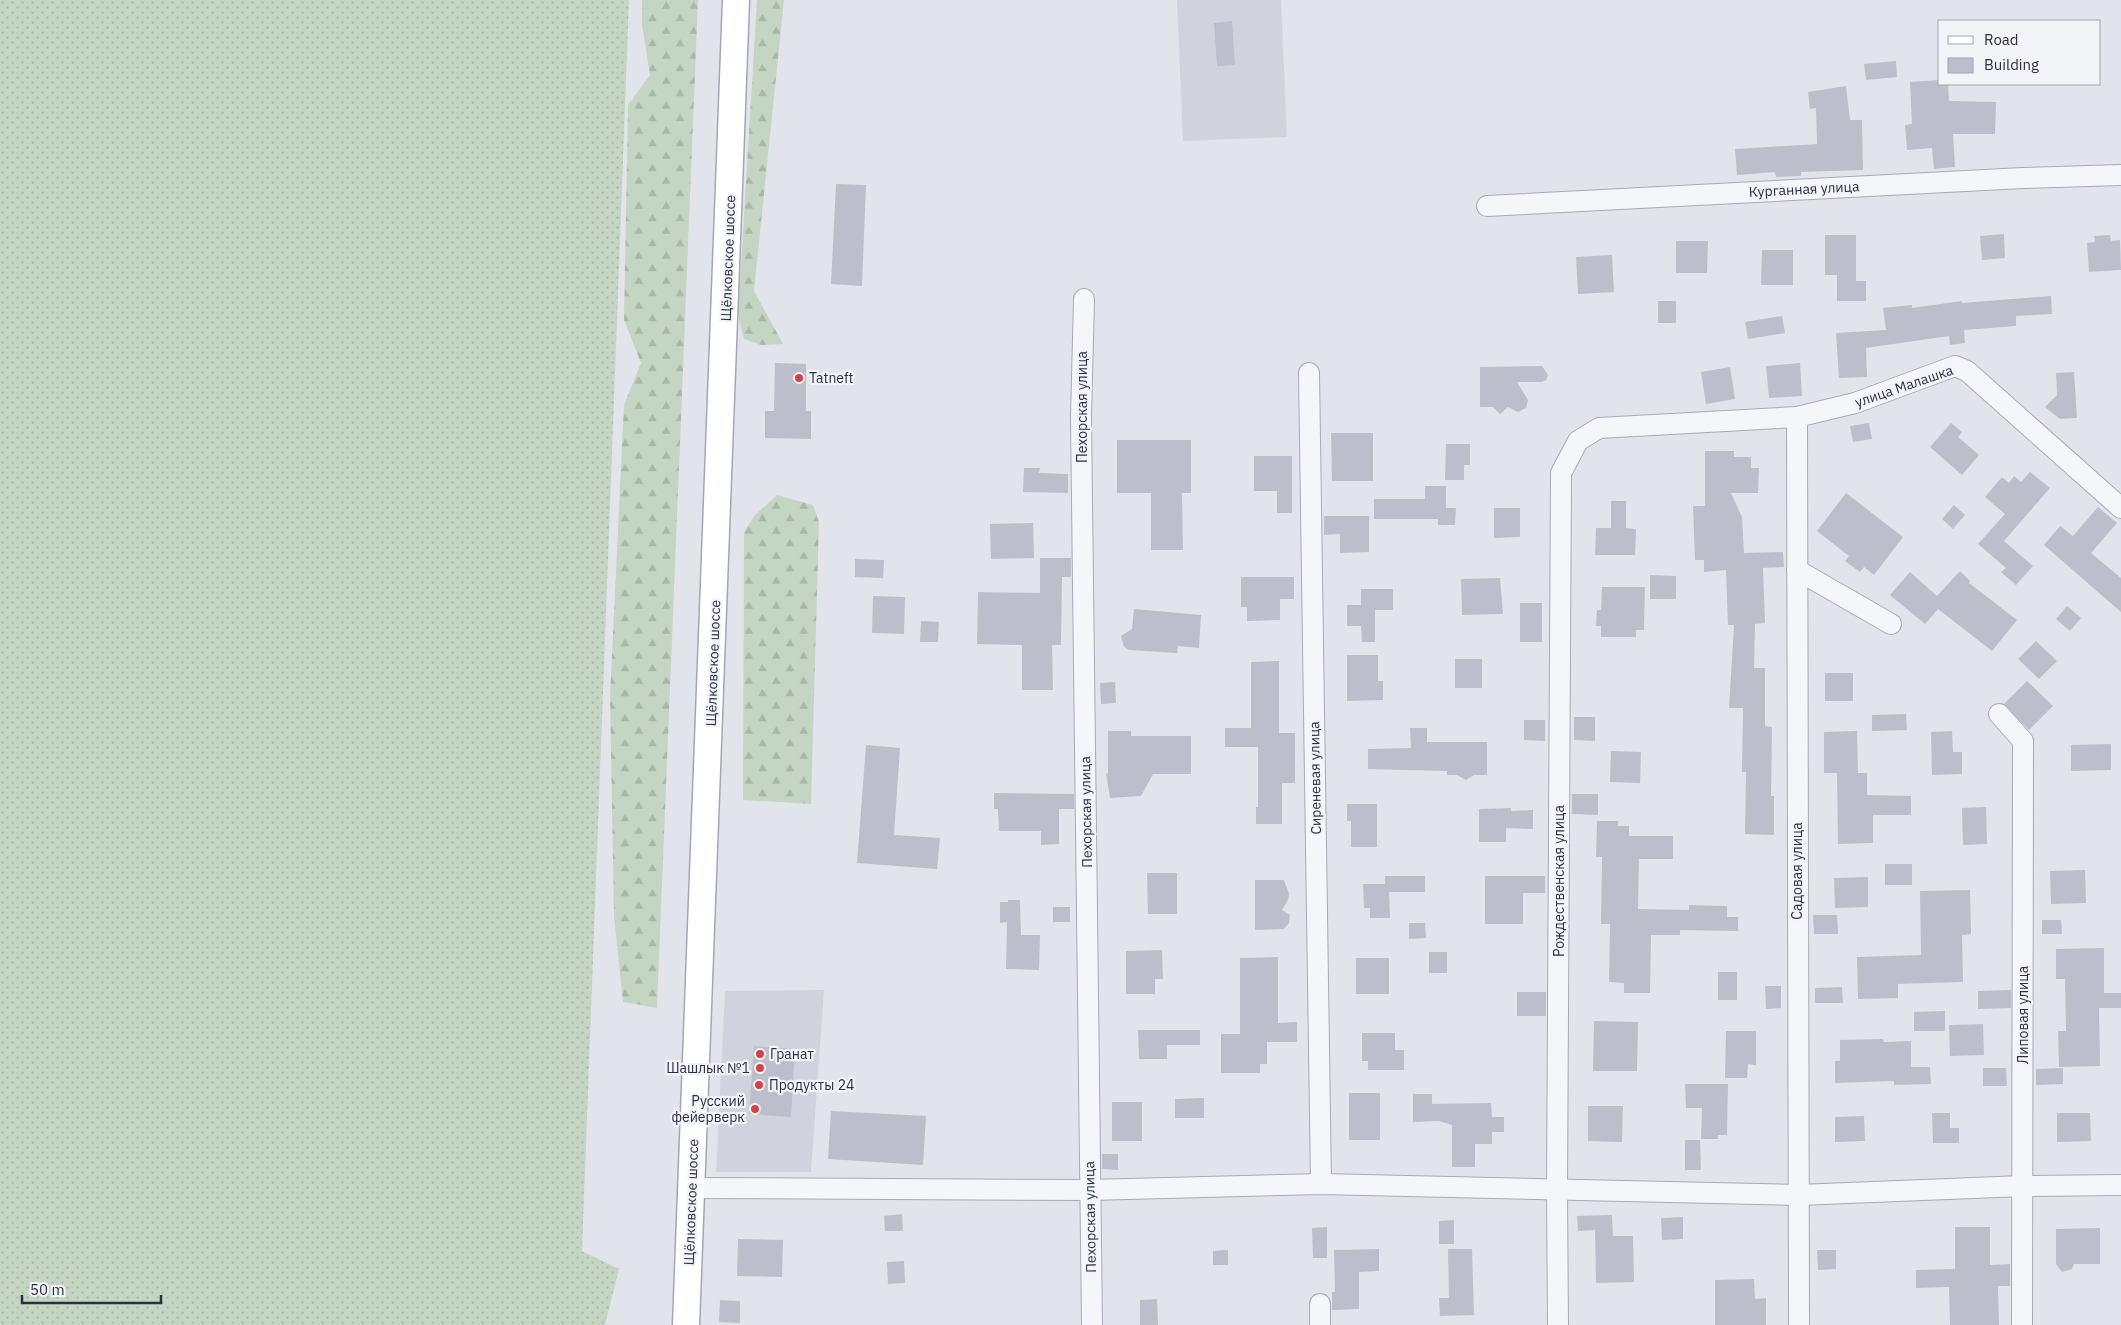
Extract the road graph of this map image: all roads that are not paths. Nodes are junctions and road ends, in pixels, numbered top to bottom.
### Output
1 (736, 0) edge
2 (2121, 175) edge
3 (1487, 206) dead end
4 (1084, 300) dead end
5 (1309, 373) dead end
6 (1797, 417) junction
7 (1578, 440) joint
8 (2121, 508) edge
9 (1797, 570) junction
10 (1891, 624) dead end
11 (1999, 714) dead end
12 (1321, 1184) junction
13 (2121, 1185) edge
14 (2023, 1186) junction
15 (692, 1188) junction
16 (1089, 1190) junction
17 (1557, 1190) junction
18 (1798, 1195) junction
19 (1320, 1304) dead end
20 (686, 1325) edge
21 (1092, 1325) edge
22 (1320, 1325) edge
23 (1558, 1325) edge
24 (1798, 1325) edge
25 (2022, 1325) edge

1 - 15 main road, Щёлковское шоссе
2 - 3 street, Курганная улица
4 - 16 street, Пехорская улица
5 - 12 street, Сиреневая улица
6 - 7 street, улица Малашка
6 - 8 street, улица Малашка
6 - 9 street, Садовая улица
7 - 17 street, Рождественская улица
9 - 10 street
9 - 18 street, Садовая улица
11 - 14 street, Липовая улица
12 - 16 street
12 - 17 street
13 - 14 street
14 - 18 street
14 - 25 street, Липовая улица
15 - 16 street
15 - 20 main road, Щёлковское шоссе
16 - 21 street, Пехорская улица
17 - 18 street
17 - 23 street, Рождественская улица
18 - 24 street, Садовая улица
19 - 22 street

